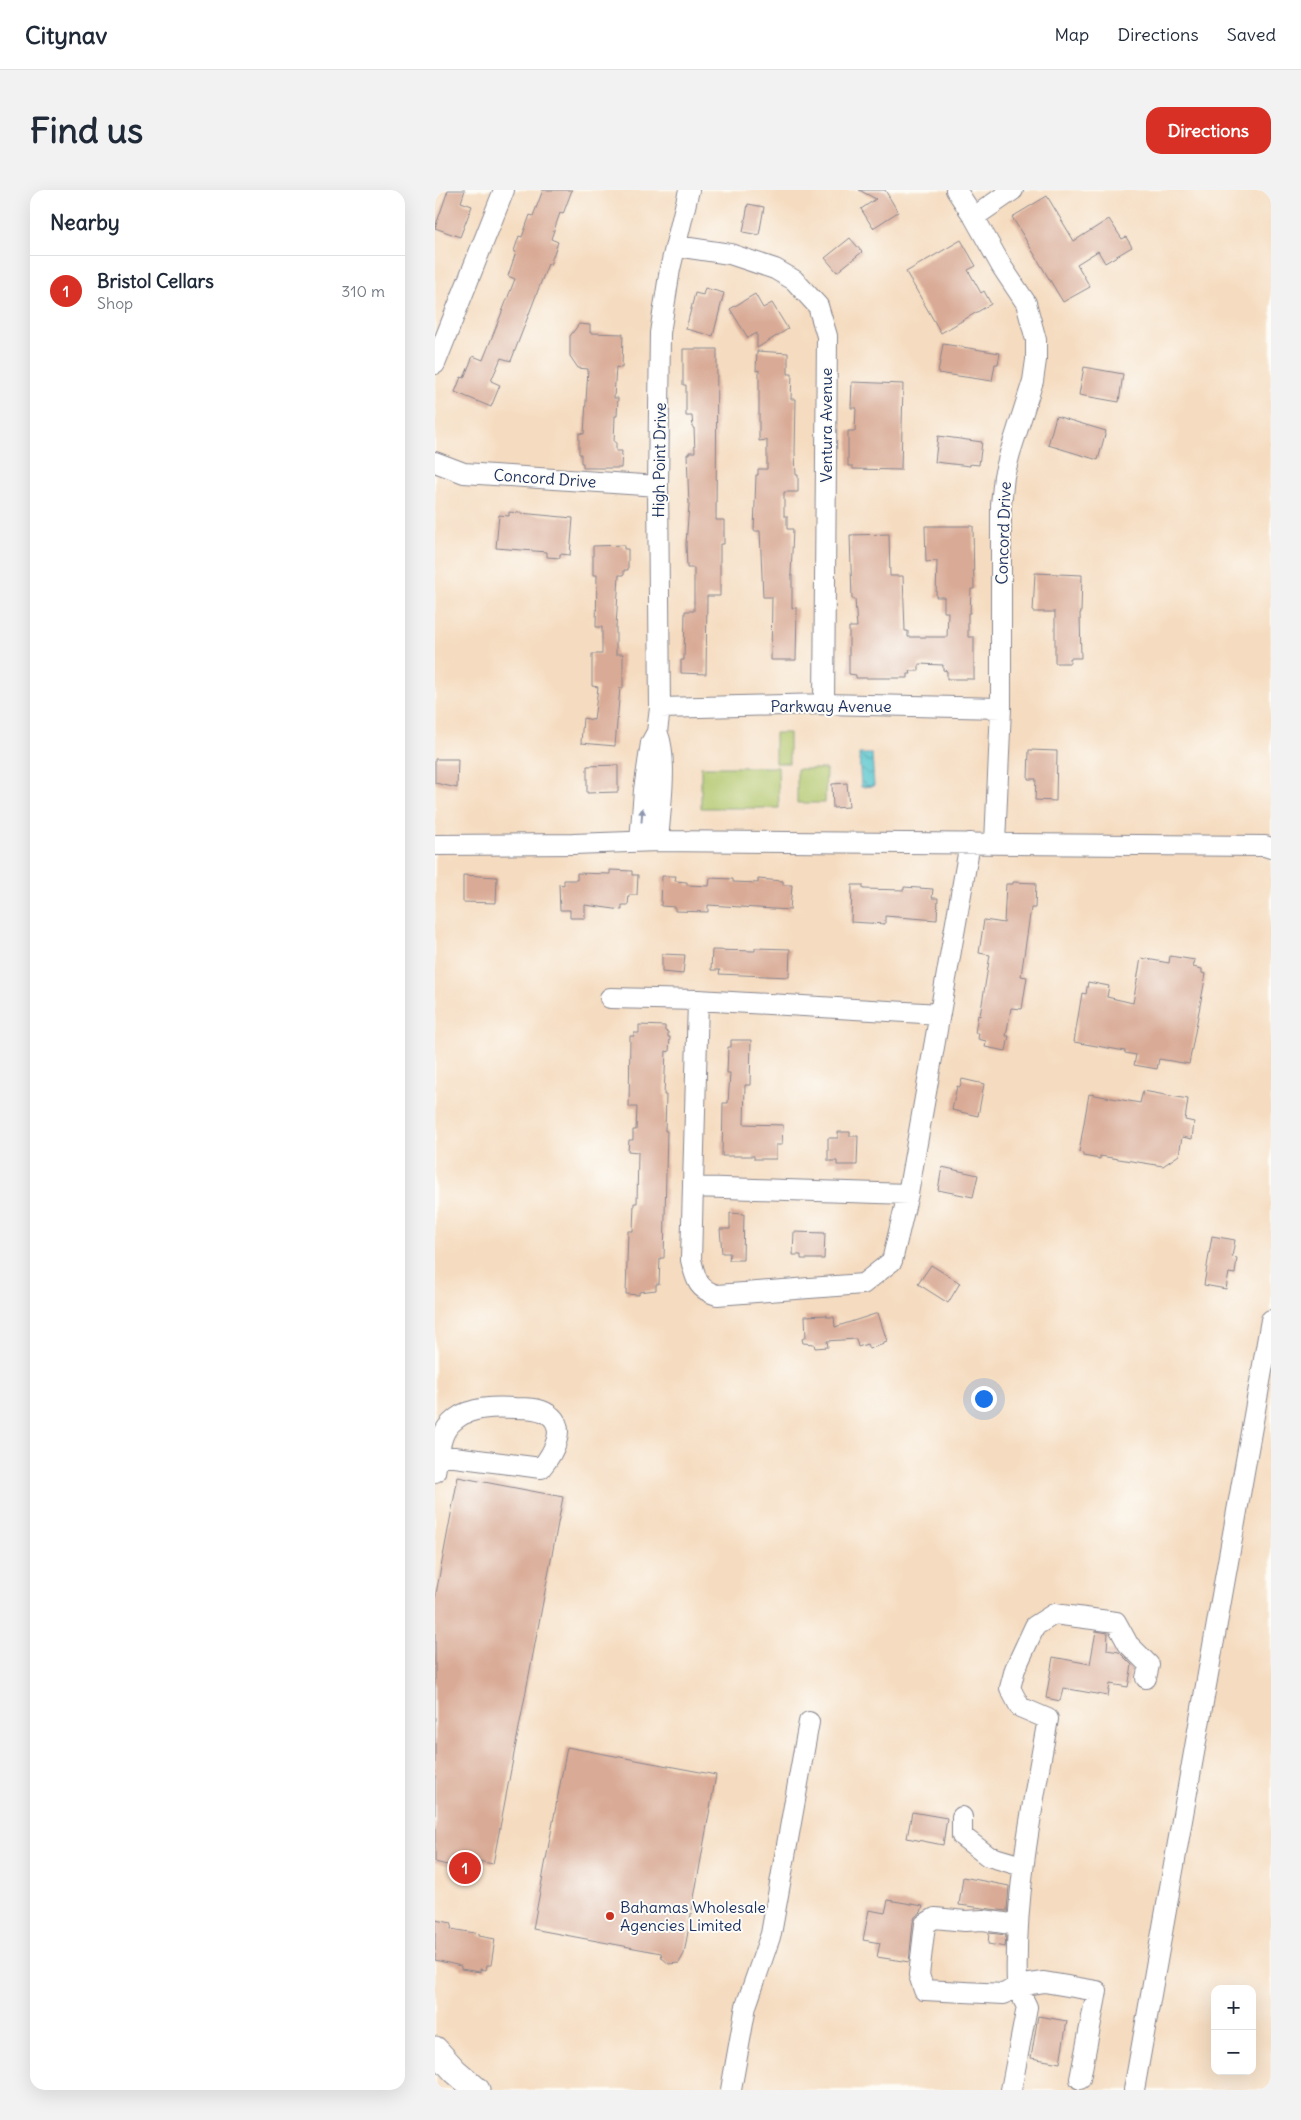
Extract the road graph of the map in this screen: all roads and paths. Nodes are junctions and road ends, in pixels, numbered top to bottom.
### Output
1 (504, 190) edge
2 (689, 190) edge
3 (956, 190) edge
4 (1013, 190) edge
5 (974, 217) junction
6 (677, 246) junction
7 (435, 364) edge
8 (435, 462) edge
9 (658, 486) junction
10 (824, 704) junction
11 (660, 708) junction
12 (1001, 708) junction
13 (649, 841) junction
14 (970, 843) junction
15 (995, 843) junction
16 (435, 845) edge
17 (1271, 848) edge
18 (610, 998) dead end
19 (698, 1000) junction
20 (940, 1014) junction
21 (694, 1186) junction
22 (908, 1194) junction
23 (1271, 1320) edge
24 (437, 1463) edge
25 (1146, 1678) dead end
26 (809, 1722) dead end
27 (961, 1817) dead end
28 (1022, 1866) junction
29 (1018, 1925) junction
30 (1017, 1986) junction
31 (435, 2049) edge
32 (1080, 2079) dead end
33 (477, 2090) edge
34 (731, 2090) edge
35 (1011, 2090) edge
36 (1134, 2090) edge

1 - 7 street
2 - 6 street, High Point Drive
3 - 5 street, Concord Drive
4 - 5 street
5 - 12 street, Concord Drive
6 - 9 street, High Point Drive
6 - 10 street, Ventura Avenue
8 - 9 street, Concord Drive
9 - 11 street, High Point Drive
10 - 11 street, Parkway Avenue
10 - 12 street, Parkway Avenue
11 - 13 street, High Point Drive
12 - 15 street, Concord Drive
13 - 14 street
13 - 16 street
14 - 15 street
14 - 20 street
15 - 17 street
18 - 19 street
19 - 20 street
19 - 21 street
20 - 22 street
21 - 22 street
21 - 22 street
23 - 36 street
24 - 24 street
25 - 28 street
26 - 34 street
27 - 28 street
28 - 29 street
29 - 30 street
29 - 30 street
30 - 32 street
30 - 35 street
31 - 33 main road

